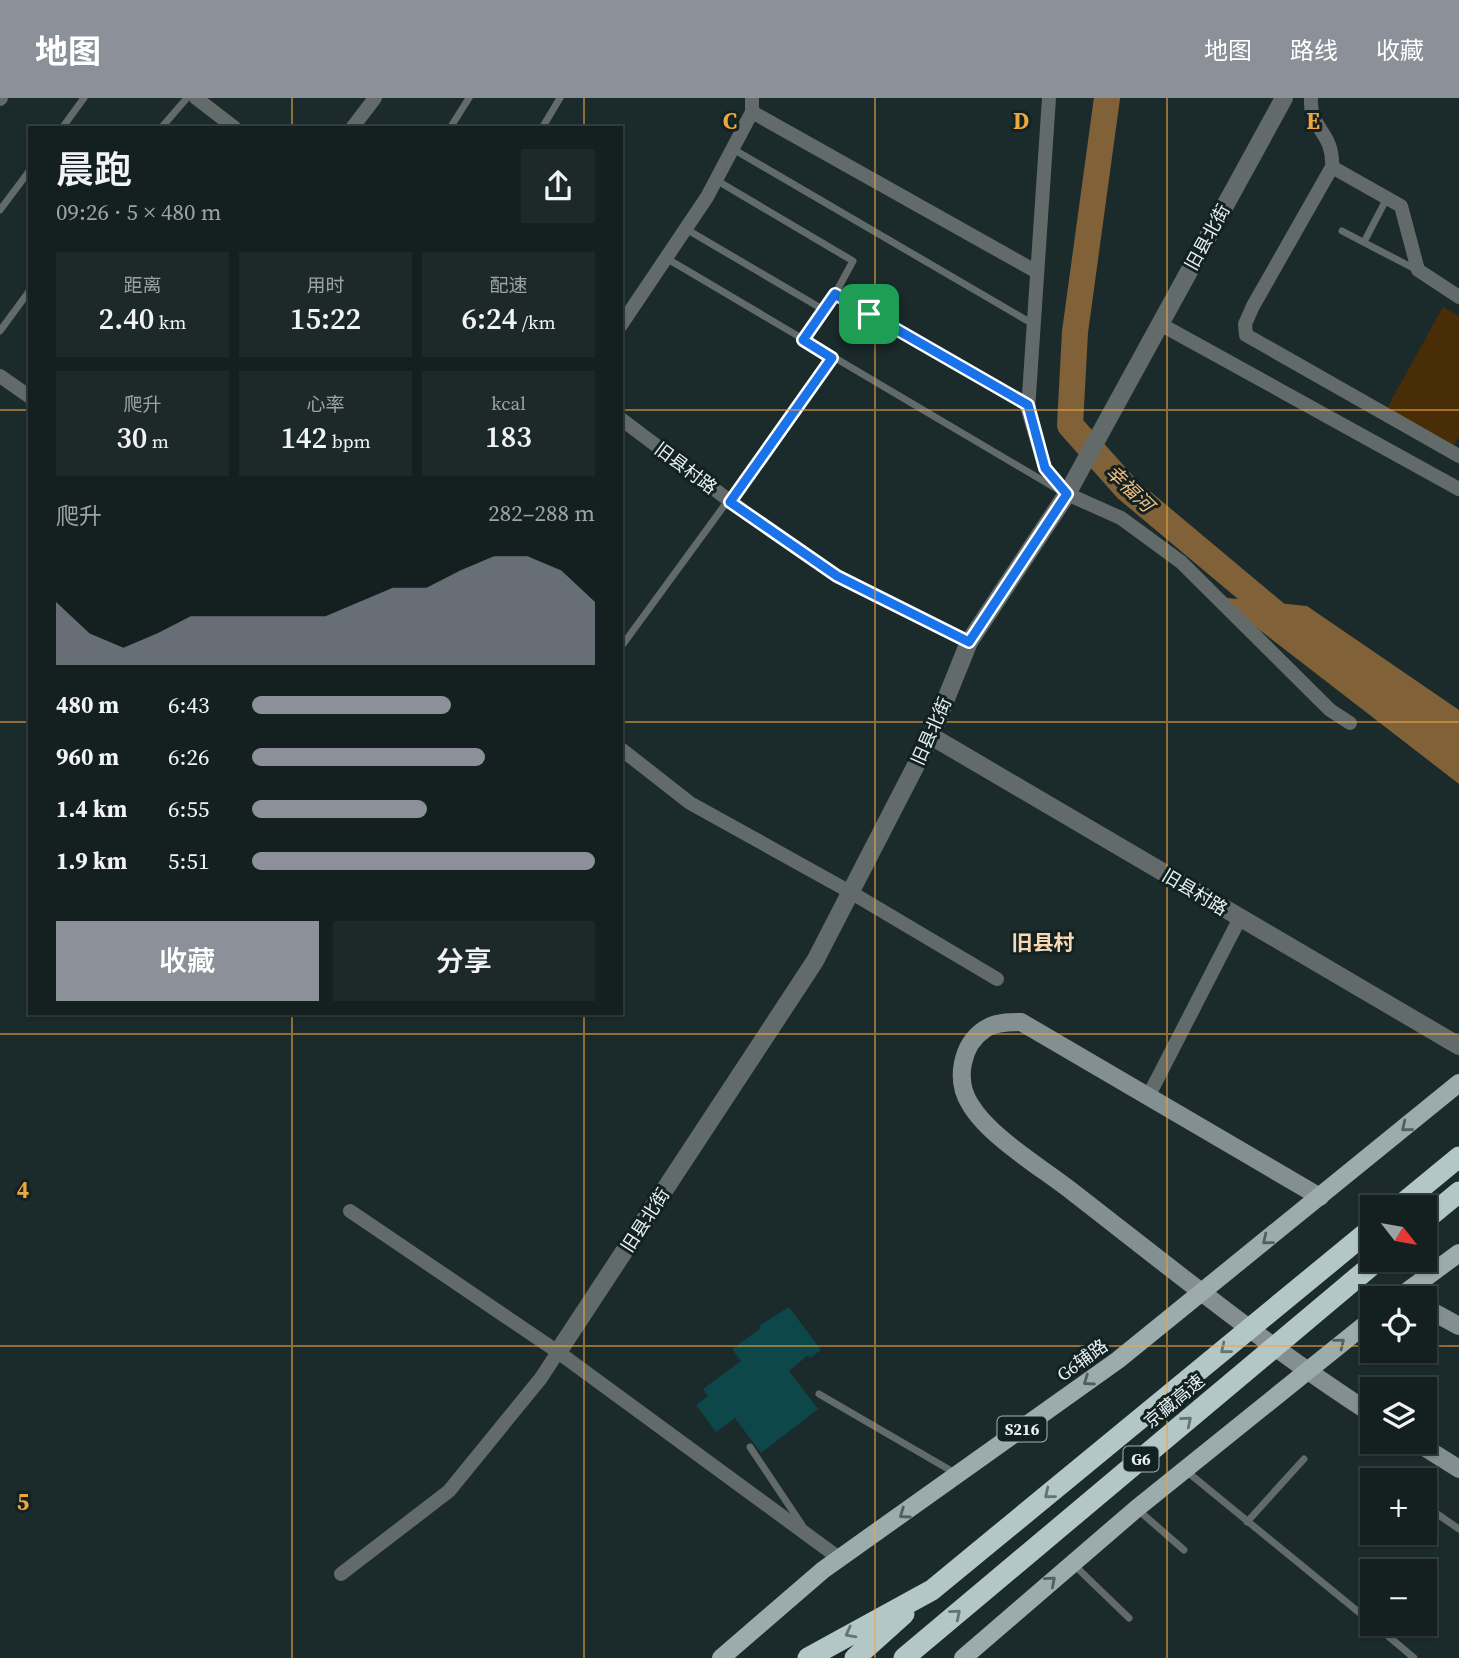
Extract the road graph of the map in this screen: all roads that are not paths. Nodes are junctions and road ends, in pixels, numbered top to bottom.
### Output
1 (84, 98) edge
2 (187, 98) edge
3 (196, 98) edge
4 (375, 98) edge
5 (469, 98) edge
6 (560, 98) edge
7 (1049, 98) edge
8 (1284, 98) edge
9 (1311, 98) edge
10 (752, 105) edge
11 (63, 126) edge
12 (163, 126) edge
13 (230, 126) edge
14 (354, 126) edge
15 (451, 126) edge
16 (543, 126) edge
17 (733, 149) junction
18 (1332, 167) junction
19 (28, 173) edge
20 (716, 180) junction
21 (1388, 196) junction
22 (0, 210) edge
23 (685, 229) junction
24 (1342, 231) dead end
25 (1364, 242) junction
26 (666, 258) junction
27 (1418, 270) junction
28 (1037, 272) junction
29 (28, 293) edge
30 (835, 294) junction
31 (1459, 297) edge
32 (824, 310) junction
33 (623, 322) edge
34 (1160, 324) junction
35 (1034, 325) junction
36 (0, 331) edge
37 (803, 340) junction
38 (832, 358) junction
39 (0, 376) edge
40 (28, 396) edge
41 (1028, 405) junction
42 (623, 421) edge
43 (1459, 456) edge
44 (1459, 489) edge
45 (1067, 494) junction
46 (730, 502) junction
47 (969, 642) junction
48 (623, 644) edge
49 (1350, 723) dead end
50 (931, 737) junction
51 (623, 751) edge
52 (852, 893) junction
53 (1240, 918) junction
54 (997, 979) dead end
55 (1459, 1046) edge
56 (1459, 1083) edge
57 (1149, 1095) junction
58 (1459, 1157) edge
59 (1459, 1192) edge
60 (1413, 1195) edge
61 (1320, 1197) junction
62 (1437, 1210) edge
63 (350, 1211) dead end
64 (1360, 1238) edge
65 (1459, 1253) edge
66 (1364, 1272) edge
67 (1414, 1286) edge
68 (1437, 1312) edge
69 (1459, 1326) edge
70 (1360, 1329) edge
71 (558, 1352) junction
72 (819, 1394) dead end
73 (1360, 1406) edge
74 (750, 1447) dead end
75 (1435, 1454) edge
76 (1304, 1459) dead end
77 (1184, 1469) junction
78 (1459, 1469) edge
79 (958, 1475) junction
80 (1136, 1509) junction
81 (1437, 1514) edge
82 (1247, 1522) junction
83 (1459, 1529) edge
84 (807, 1532) junction
85 (1184, 1550) dead end
86 (839, 1558) junction
87 (1071, 1563) junction
88 (341, 1574) dead end
89 (932, 1590) junction
90 (1360, 1613) edge
91 (1129, 1618) dead end
92 (1388, 1636) edge
93 (972, 1655) edge
94 (721, 1658) edge
95 (808, 1658) edge
96 (855, 1658) edge
97 (904, 1658) edge
98 (1414, 1658) edge

1 - 11 lane
2 - 12 lane
3 - 13 street
4 - 14 street
5 - 15 lane
6 - 16 lane
7 - 28 street
8 - 34 street, 旧县北街
9 - 18 street
10 - 17 street
10 - 28 street
17 - 20 street
17 - 35 lane
18 - 21 street
18 - 43 street
19 - 22 lane
20 - 23 street
20 - 30 lane
21 - 25 lane
21 - 27 street
23 - 26 street
23 - 32 lane
24 - 25 lane
25 - 27 lane
26 - 33 street
26 - 37 lane
27 - 31 street
28 - 35 street
29 - 36 lane
30 - 32 lane
30 - 41 lane
32 - 37 lane
34 - 44 street
34 - 45 street, 旧县北街
35 - 41 street
37 - 38 lane
38 - 45 lane
38 - 46 lane
39 - 40 street
41 - 45 street
42 - 46 street, 旧县村路
45 - 47 street, 旧县北街
45 - 49 street
46 - 47 street, 旧县村路
46 - 48 lane
47 - 50 street, 旧县北街
50 - 52 street, 旧县北街
50 - 53 street, 旧县村路
51 - 52 street
52 - 54 street
52 - 71 street, 旧县北街
53 - 55 street, 旧县村路
53 - 57 street
56 -> 61 main road, G6辅路 / S216
57 - 61 main road
57 - 73 main road
58 - 60 highway
59 - 62 highway
61 -> 79 main road, G6辅路 / S216
63 - 71 street
64 -> 89 highway
65 - 67 main road
97 -> 66 highway, 京藏高速 / G6
68 - 69 main road
77 -> 70 main road
71 - 84 street
71 - 88 street
72 - 79 lane
74 - 84 lane
75 - 78 main road
76 - 82 lane
77 - 80 main road
77 - 82 lane
79 -> 86 main road, G6辅路 / S216
80 - 85 lane
80 - 87 main road
81 - 83 lane
82 - 90 lane
84 - 86 street
86 - 94 main road, G6辅路 / S216
87 - 91 lane
93 -> 87 main road
89 -> 95 highway
89 - 96 highway
92 - 98 lane

